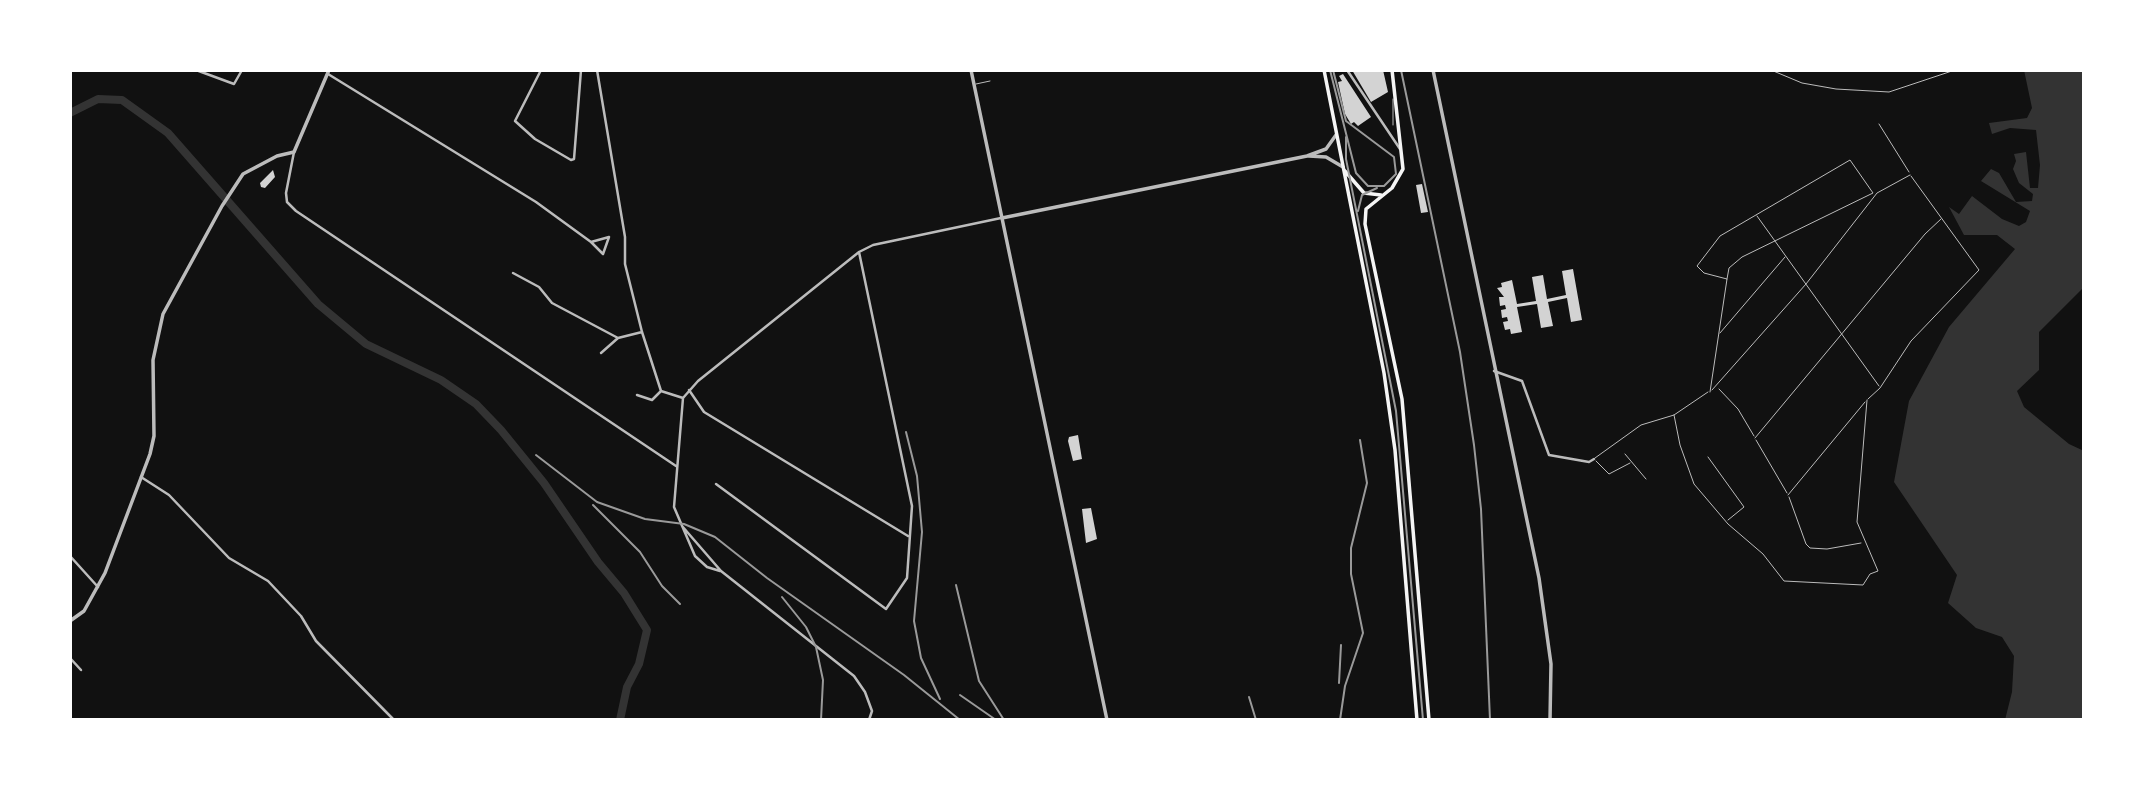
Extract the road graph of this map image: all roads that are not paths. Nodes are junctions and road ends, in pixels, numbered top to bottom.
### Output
1 (196, 70) edge
2 (242, 70) edge
3 (323, 70) edge
4 (541, 70) edge
5 (581, 70) edge
6 (597, 70) edge
7 (971, 70) edge
8 (1324, 70) edge
9 (1348, 70) edge
10 (1392, 70) edge
11 (1433, 70) edge
12 (1771, 70) edge
13 (1955, 70) edge
14 (329, 72) edge
15 (990, 81) dead end
16 (974, 85) junction
17 (1395, 92) junction
18 (1879, 124) dead end
19 (1393, 125) dead end
20 (1336, 135) junction
21 (294, 152) junction
22 (1402, 152) junction
23 (1307, 156) junction
24 (1343, 167) junction
25 (1910, 174) junction
26 (1383, 195) junction
27 (1756, 215) junction
28 (1002, 218) junction
29 (1942, 218) junction
30 (1774, 241) junction
31 (591, 242) junction
32 (859, 252) junction
33 (1786, 256) junction
34 (513, 273) dead end
35 (1727, 279) junction
36 (1806, 284) junction
37 (642, 332) junction
38 (1718, 335) junction
39 (1843, 335) junction
40 (618, 338) junction
41 (601, 353) dead end
42 (1494, 371) junction
43 (1717, 387) junction
44 (1881, 388) junction
45 (689, 390) junction
46 (662, 391) junction
47 (1710, 392) junction
48 (637, 395) dead end
49 (683, 398) junction
50 (1867, 400) junction
51 (1674, 415) junction
52 (1755, 438) junction
53 (1626, 454) dead end
54 (1709, 457) dead end
55 (1594, 459) junction
56 (1630, 463) junction
57 (676, 466) junction
58 (141, 477) junction
59 (1646, 479) dead end
60 (716, 484) dead end
61 (1788, 495) junction
62 (1726, 522) junction
63 (682, 526) junction
64 (908, 536) junction
65 (1863, 542) junction
66 (70, 556) edge
67 (721, 571) junction
68 (98, 587) junction
69 (70, 621) edge
70 (70, 658) edge
71 (81, 670) dead end
72 (394, 720) edge
73 (869, 720) edge
74 (1107, 720) edge
75 (1417, 720) edge
76 (1429, 720) edge
77 (1550, 720) edge

1 - 2 street
3 - 14 street
4 - 5 street
6 - 37 street
7 - 16 street
8 - 20 main road
9 - 22 street
10 - 17 main road
11 - 42 street
12 - 13 lane
14 - 21 street
14 - 31 street
15 - 16 lane
16 - 28 street
17 - 19 lane
17 - 22 main road
18 - 25 lane
20 - 23 street
20 - 24 main road
21 - 57 street
21 - 58 street
22 - 26 main road
23 - 24 street
23 - 28 street
24 - 26 main road
24 - 75 main road
25 - 29 lane
25 - 36 lane
26 - 76 main road
27 - 30 lane
27 - 30 lane
27 - 35 lane
28 - 32 street
28 - 74 street
29 - 39 lane
29 - 44 lane
30 - 33 lane
30 - 35 lane
31 - 31 street
32 - 45 street
32 - 64 street
33 - 36 lane
33 - 38 lane
34 - 40 street
35 - 38 lane
36 - 39 lane
36 - 43 lane
37 - 40 street
37 - 46 street
38 - 47 lane
39 - 44 lane
39 - 52 lane
40 - 41 street
42 - 55 street
42 - 77 street
43 - 47 lane
43 - 52 lane
44 - 50 lane
45 - 49 street
45 - 64 street
46 - 48 street
46 - 49 street
47 - 51 lane
49 - 57 street
50 - 61 lane
50 - 65 lane
51 - 55 lane
51 - 62 lane
52 - 61 lane
53 - 56 lane
54 - 62 lane
55 - 56 lane
56 - 59 lane
57 - 63 street
58 - 68 street
58 - 72 street
60 - 64 street
61 - 65 lane
62 - 65 lane
63 - 67 street
63 - 67 street
66 - 68 street
67 - 73 street
68 - 69 street
70 - 71 street

